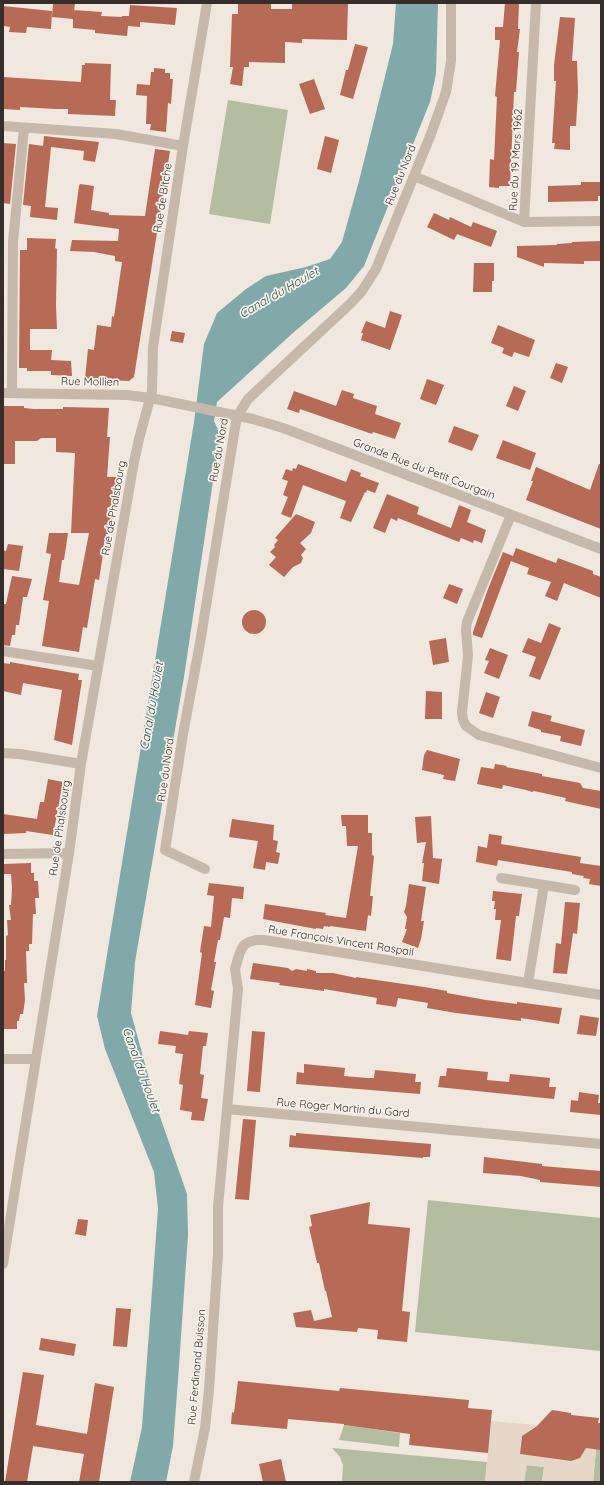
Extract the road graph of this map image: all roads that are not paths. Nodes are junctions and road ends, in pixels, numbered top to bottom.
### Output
1 (207, 3) edge
2 (451, 3) edge
3 (536, 3) edge
4 (3, 126) edge
5 (24, 128) junction
6 (183, 146) junction
7 (414, 176) junction
8 (601, 221) edge
9 (524, 222) junction
10 (7, 393) edge
11 (151, 398) junction
12 (218, 411) joint
13 (238, 415) junction
14 (511, 514) junction
15 (601, 549) edge
16 (3, 651) edge
17 (98, 666) junction
18 (3, 753) edge
19 (82, 764) junction
20 (601, 768) edge
21 (69, 853) junction
22 (3, 854) edge
23 (205, 869) dead end
24 (501, 878) dead end
25 (544, 885) junction
26 (575, 890) dead end
27 (528, 983) junction
28 (601, 995) edge
29 (3, 1059) edge
30 (36, 1059) junction
31 (227, 1110) junction
32 (601, 1144) edge
33 (3, 1264) edge
34 (194, 1482) edge

1 - 6 street, Rue de Bitche
2 - 7 street, Rue du Nord
3 - 9 street, Rue du 19 Mars 1962
4 - 5 street
5 - 6 street
5 - 10 street
6 - 11 street, Rue de Bitche
7 - 9 street, Rue du 19 Mars 1962
7 - 13 street, Rue du Nord
8 - 9 street
10 - 11 street, Rue Mollien
11 - 12 street, Rue Mollien
11 - 17 street, Rue de Phalsbourg
12 - 13 street, Grande Rue du Petit Courgain
13 - 14 street, Grande Rue du Petit Courgain
13 - 23 street, Rue du Nord
14 - 15 street, Grande Rue du Petit Courgain
14 - 20 street
16 - 17 street
17 - 19 street, Rue de Phalsbourg
18 - 19 street
19 - 21 street, Rue de Phalsbourg
21 - 22 street
21 - 30 street, Rue de Phalsbourg
24 - 25 street
25 - 26 street
25 - 27 street
27 - 28 street, Rue François Vincent Raspail
27 - 31 street, Rue François Vincent Raspail
29 - 30 street
30 - 33 street, Rue de Phalsbourg
31 - 32 street, Rue Roger Martin du Gard
31 - 34 street, Rue Ferdinand Buisson

